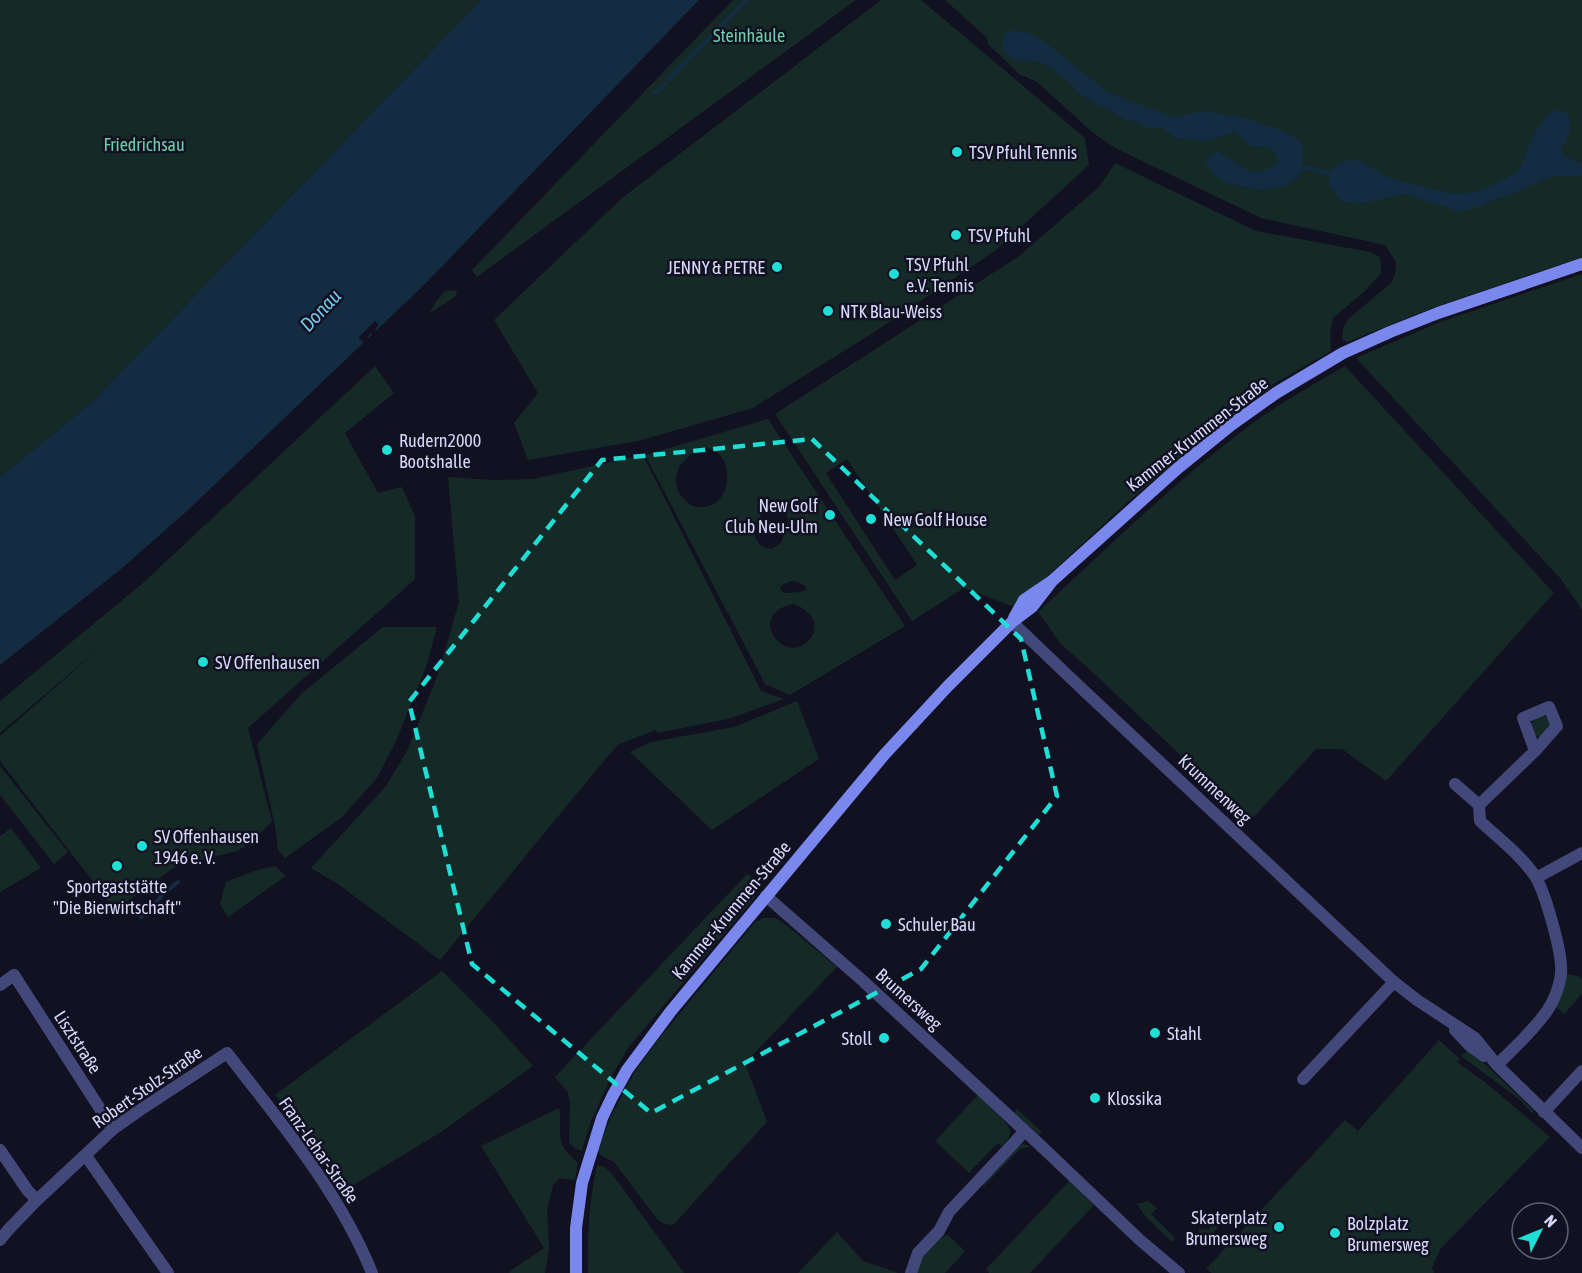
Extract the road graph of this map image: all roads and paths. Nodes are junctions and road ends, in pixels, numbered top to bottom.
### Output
1 (1582, 264) edge
2 (1012, 622) junction
3 (1535, 751) dead end
4 (1455, 784) dead end
5 (1479, 805) junction
6 (1582, 853) edge
7 (1536, 878) junction
8 (766, 896) junction
9 (1394, 981) junction
10 (0, 985) edge
11 (227, 1053) joint
12 (1497, 1065) junction
13 (1582, 1071) edge
14 (1303, 1079) dead end
15 (1544, 1112) junction
16 (113, 1129) junction
17 (1025, 1131) junction
18 (1582, 1148) edge
19 (0, 1150) edge
20 (86, 1155) junction
21 (37, 1200) junction
22 (0, 1240) edge
23 (168, 1273) edge
24 (372, 1273) edge
25 (576, 1273) edge
26 (911, 1273) edge
27 (1179, 1273) edge

1 - 2 street, Kammer-Krummen-Straße
2 - 8 street, Kammer-Krummen-Straße
2 - 9 street, Krummenweg
3 - 5 street
4 - 5 street
5 - 7 street
6 - 7 street
7 - 12 street
8 - 17 street, Brumersweg
8 - 25 street, Kammer-Krummen-Straße
9 - 12 street, Krummenweg
9 - 14 street
10 - 16 street, Lisztstraße
11 - 16 street, Robert-Stolz-Straße
11 - 24 street, Franz-Lehar-Straße
12 - 15 street, Krummenweg
13 - 15 street
15 - 18 street, Krummenweg
16 - 20 street, Robert-Stolz-Straße
17 - 26 street
17 - 27 street, Brumersweg
19 - 21 street
20 - 21 street, Robert-Stolz-Straße
20 - 23 street
21 - 22 street, Robert-Stolz-Straße

